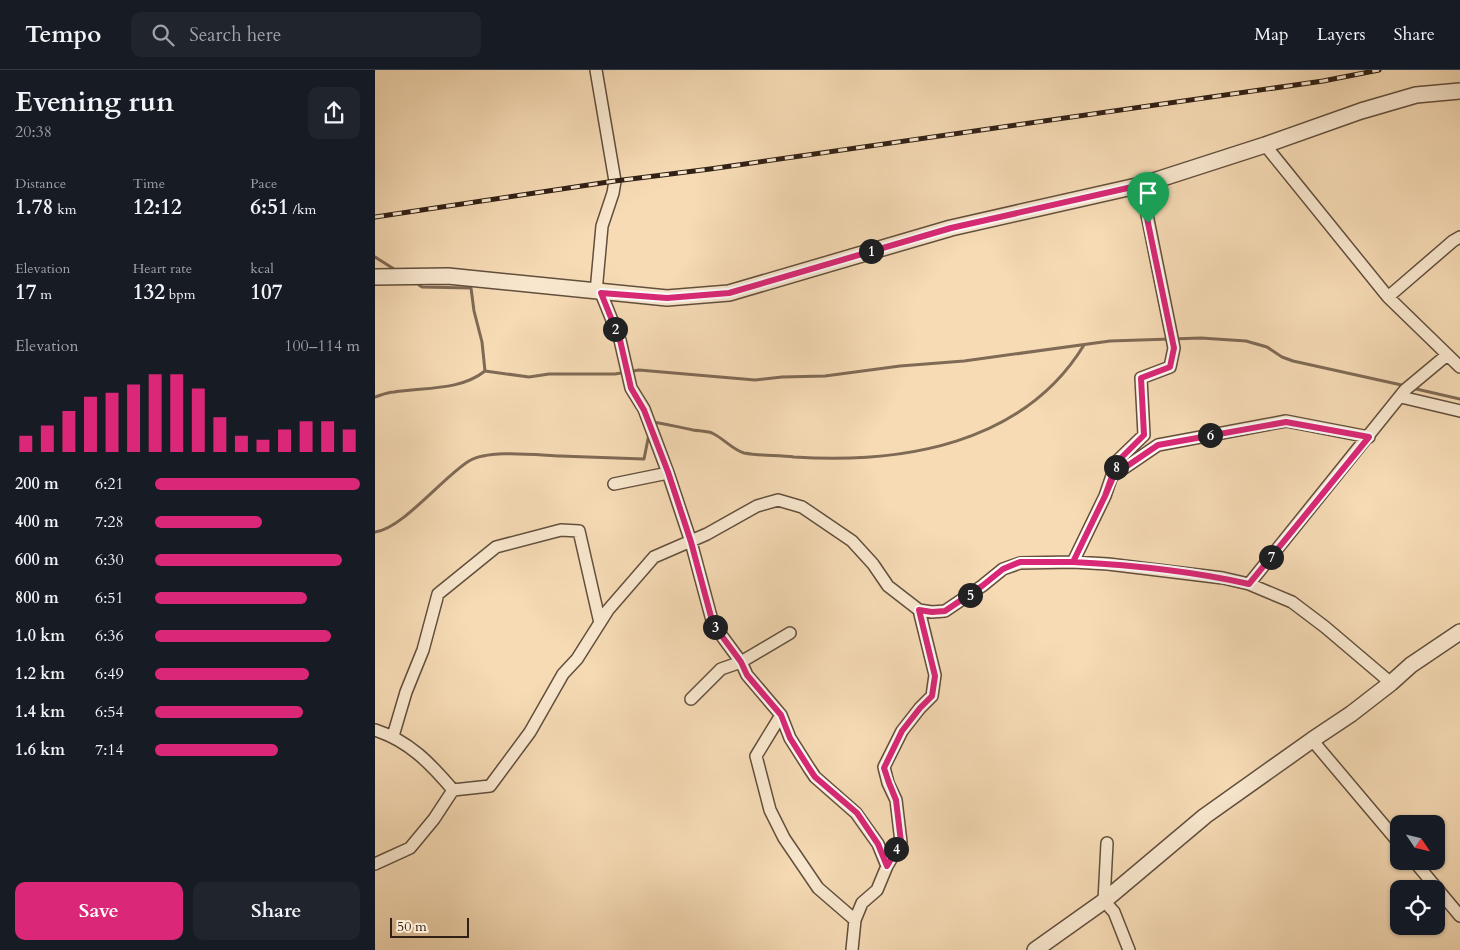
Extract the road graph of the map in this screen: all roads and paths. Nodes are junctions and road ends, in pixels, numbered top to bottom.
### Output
1 (596, 70) edge
2 (1460, 91) edge
3 (1265, 145) junction
4 (1141, 185) junction
5 (1460, 237) edge
6 (375, 277) edge
7 (599, 292) junction
8 (1388, 297) junction
9 (1447, 355) junction
10 (1460, 367) edge
11 (1403, 394) junction
12 (1460, 412) edge
13 (1369, 437) junction
14 (668, 472) junction
15 (1114, 475) junction
16 (615, 484) dead end
17 (691, 542) junction
18 (1073, 562) junction
19 (1249, 584) junction
20 (919, 610) junction
21 (600, 623) junction
22 (1460, 632) edge
23 (790, 633) dead end
24 (741, 662) junction
25 (1391, 684) junction
26 (691, 699) dead end
27 (781, 715) junction
28 (375, 730) edge
29 (393, 736) junction
30 (1311, 740) junction
31 (453, 790) junction
32 (1390, 832) edge
33 (1107, 843) dead end
34 (375, 864) edge
35 (887, 866) junction
36 (1422, 870) edge
37 (1104, 901) junction
38 (1460, 916) edge
39 (855, 920) junction
40 (852, 950) edge
41 (1035, 950) edge
42 (1129, 950) edge

1 - 7 street
2 - 3 street
3 - 4 street
3 - 8 street
4 - 7 street
4 - 15 street
5 - 8 street
6 - 7 street
7 - 14 street
8 - 9 street
9 - 10 street
9 - 11 street
11 - 12 street
11 - 13 street
13 - 15 street
13 - 19 street
14 - 16 street
14 - 17 street
15 - 18 street
17 - 20 street
17 - 21 street
17 - 24 street
18 - 19 street
18 - 20 street
19 - 25 street
20 - 35 street
21 - 29 street
21 - 31 street
22 - 25 street
23 - 24 street
24 - 26 street
24 - 27 street
25 - 30 street
27 - 35 street
27 - 39 street
28 - 29 street
29 - 31 street
30 - 32 street
30 - 37 street
31 - 34 street
33 - 37 street
35 - 39 street
36 - 38 street
37 - 41 street
37 - 42 street
39 - 40 street

